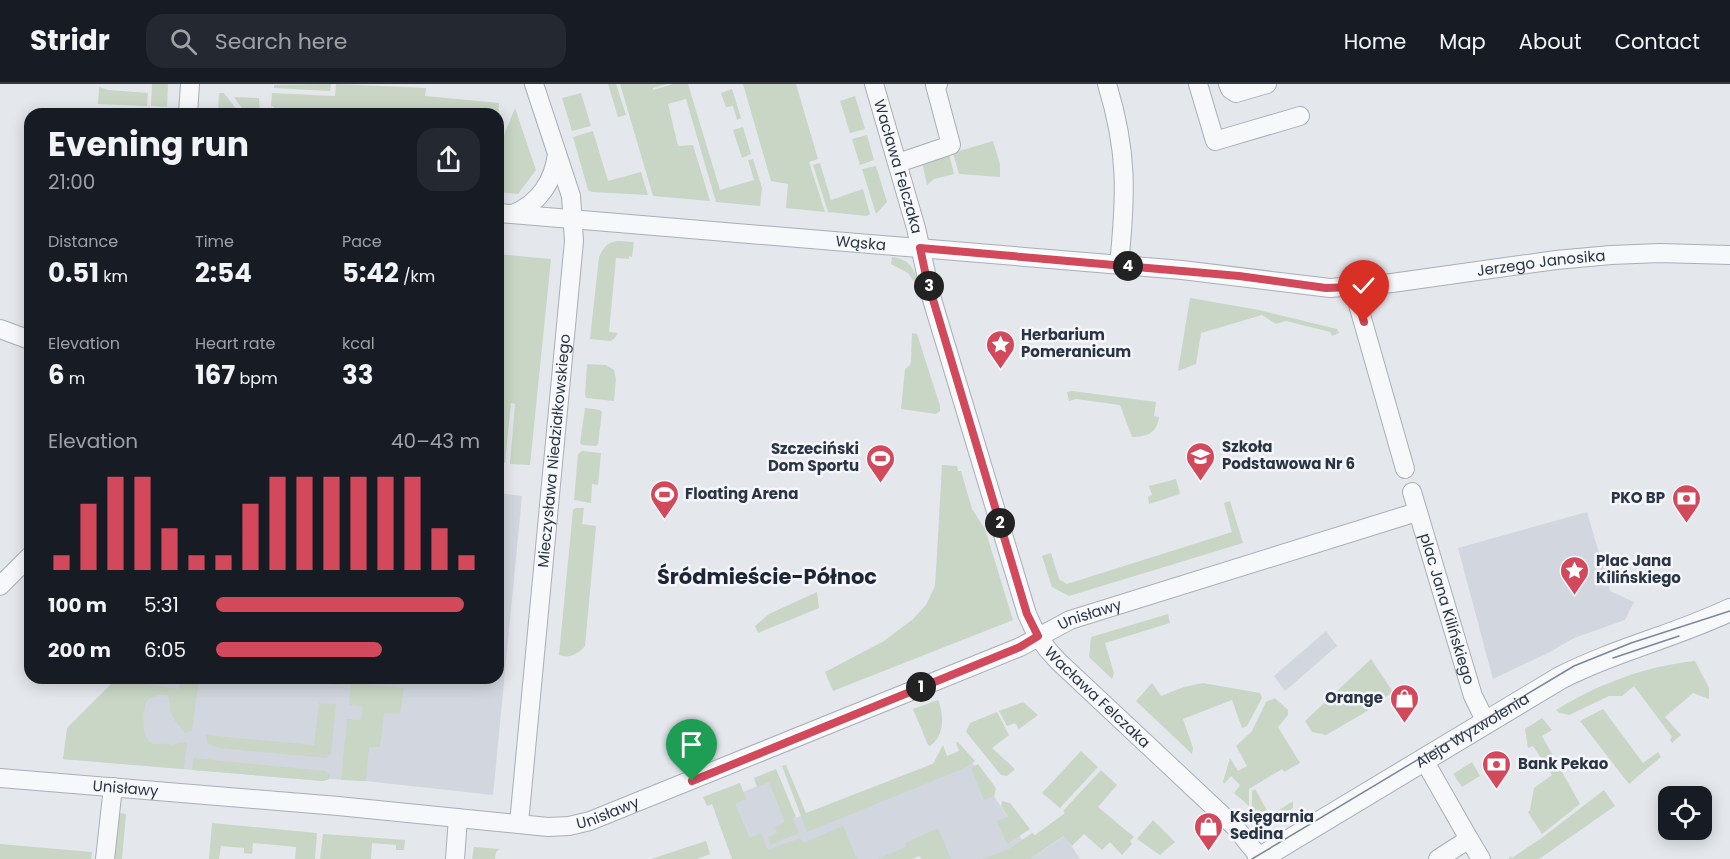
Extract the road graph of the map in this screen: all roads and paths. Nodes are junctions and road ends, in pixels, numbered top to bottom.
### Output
1 (190, 84) edge
2 (534, 84) edge
3 (874, 84) edge
4 (938, 84) edge
5 (1107, 84) edge
6 (1198, 84) edge
7 (1228, 84) edge
8 (1267, 84) edge
9 (188, 108) edge
10 (1300, 116) dead end
11 (557, 152) junction
12 (898, 163) junction
13 (505, 213) edge
14 (573, 219) junction
15 (920, 248) junction
16 (1730, 255) edge
17 (1119, 265) junction
18 (1353, 287) junction
19 (0, 329) edge
20 (24, 338) edge
21 (1405, 469) dead end
22 (1412, 492) dead end
23 (1417, 512) junction
24 (24, 562) edge
25 (0, 586) edge
26 (1719, 619) edge
27 (1038, 636) junction
28 (1486, 722) junction
29 (1424, 760) junction
30 (0, 778) edge
31 (113, 788) junction
32 (458, 818) junction
33 (519, 823) junction
34 (1469, 839) junction
35 (105, 859) edge
36 (455, 859) edge
37 (1259, 859) edge
38 (1438, 859) edge
39 (1481, 859) edge

1 - 9 street
2 - 11 street, Mieczysława Niedziałkowskiego
3 - 12 street, Wacława Felczaka
4 - 12 street
5 - 17 street
6 - 10 street
7 - 8 street
11 - 13 street, Wąska
11 - 14 street, Mieczysława Niedziałkowskiego
12 - 15 street, Wacława Felczaka
13 - 14 street, Wąska
14 - 15 street, Wąska
14 - 33 street, Mieczysława Niedziałkowskiego
15 - 17 street, Wąska
15 - 27 street, Wacława Felczaka
16 - 18 street, Jerzego Janosika
17 - 18 street, Wąska
18 - 21 street
19 - 20 street
22 - 23 street, plac Jana Kilińskiego
23 - 27 street, Unisławy
23 - 28 street, plac Jana Kilińskiego
24 - 25 street
26 - 28 street, Aleja Wyzwolenia
27 - 33 street, Unisławy
27 - 37 street, Wacława Felczaka
28 - 29 street, Aleja Wyzwolenia
29 - 34 street
29 - 37 street, Aleja Wyzwolenia
30 - 31 street, Unisławy
31 - 32 street, Unisławy
31 - 35 street
32 - 33 street, Unisławy
32 - 36 street
34 - 38 street
34 - 39 street

